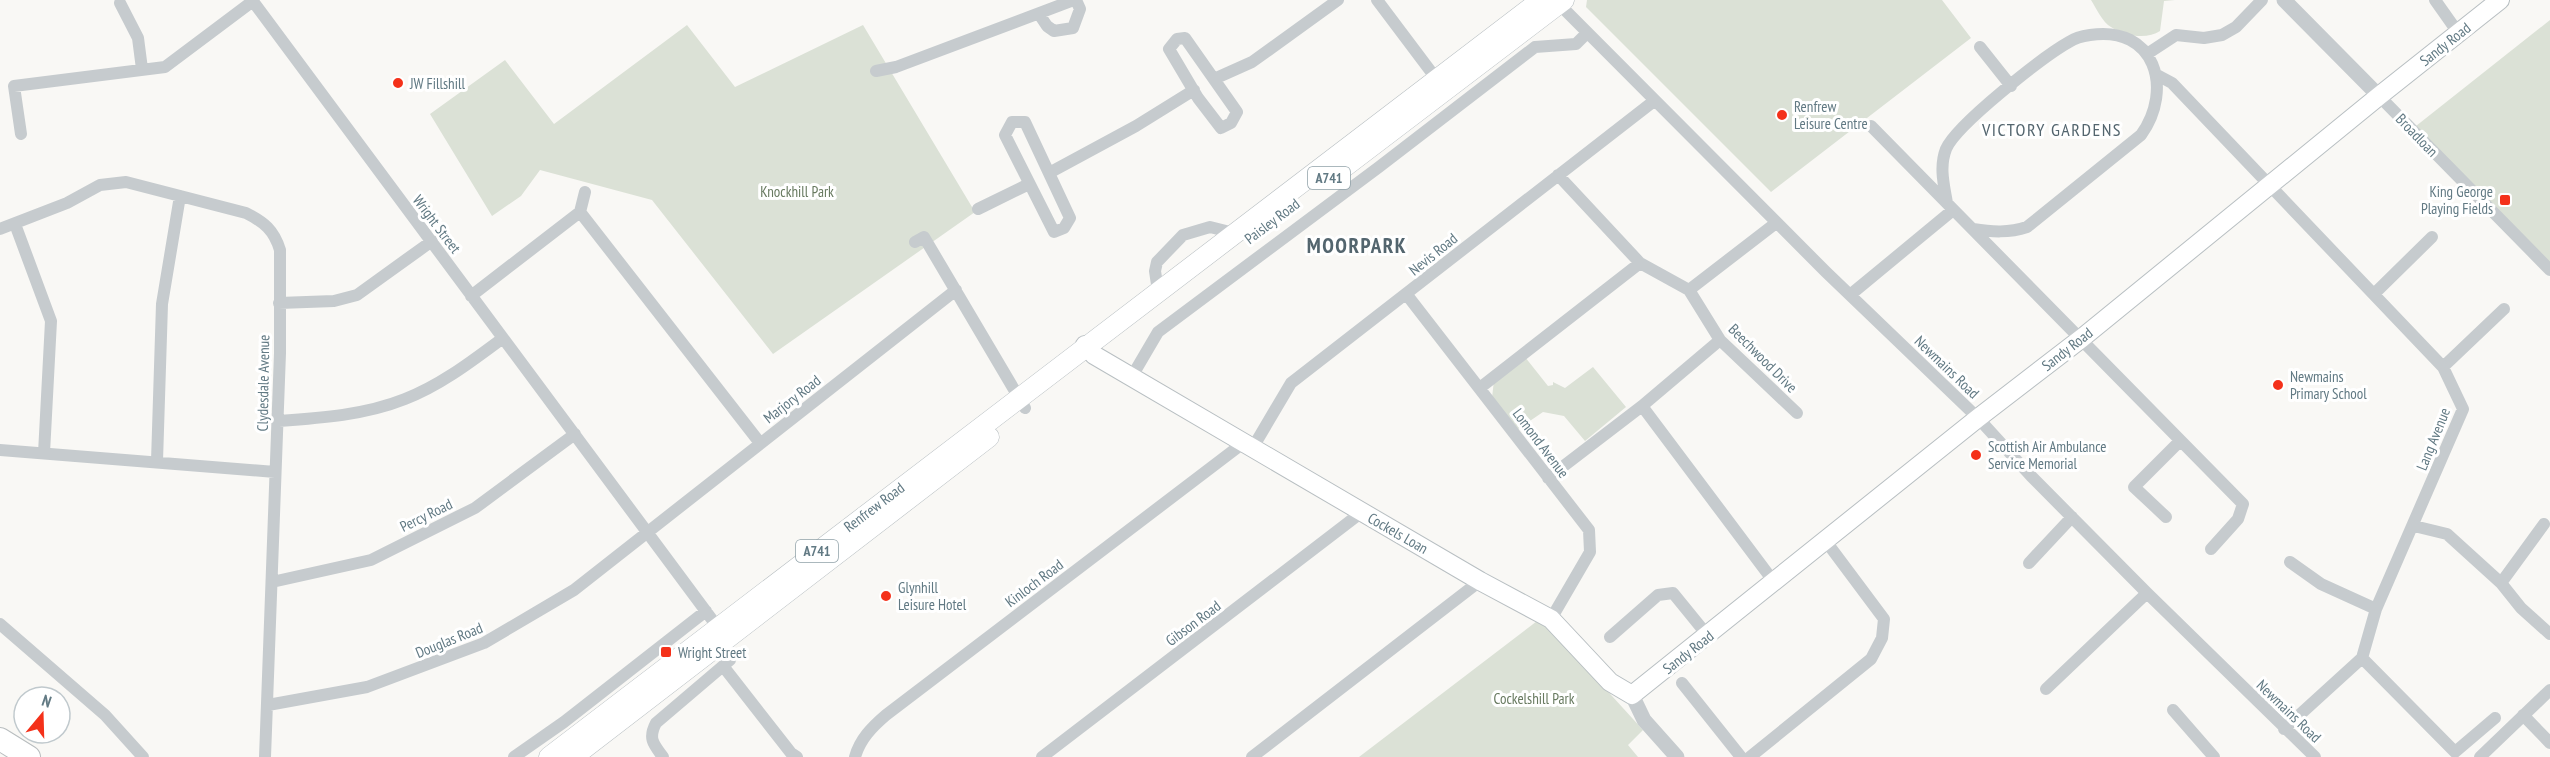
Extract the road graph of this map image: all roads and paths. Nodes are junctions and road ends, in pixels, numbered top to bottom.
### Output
1 (253, 0) edge
2 (1075, 0) edge
3 (1338, 0) edge
4 (1377, 0) edge
5 (2262, 0) edge
6 (2284, 0) edge
7 (2435, 0) edge
8 (2500, 0) edge
9 (1555, 1) edge
10 (120, 3) dead end
11 (1055, 4) edge
12 (1039, 14) junction
13 (1587, 33) junction
14 (2459, 34) junction
15 (1980, 47) dead end
16 (2147, 54) junction
17 (142, 69) junction
18 (876, 71) dead end
19 (2157, 75) junction
20 (1213, 78) junction
21 (1441, 85) junction
22 (2011, 86) junction
23 (1194, 90) junction
24 (2379, 96) junction
25 (1654, 101) junction
26 (1871, 126) dead end
27 (21, 134) dead end
28 (1049, 173) junction
29 (1558, 175) junction
30 (1028, 183) junction
31 (2269, 186) junction
32 (585, 192) dead end
33 (180, 196) junction
34 (1950, 206) junction
35 (978, 209) dead end
36 (580, 212) junction
37 (1776, 223) junction
38 (15, 224) junction
39 (0, 229) edge
40 (1973, 229) junction
41 (1234, 233) junction
42 (2432, 237) dead end
43 (432, 242) junction
44 (915, 242) dead end
45 (1640, 263) junction
46 (2550, 270) edge
47 (1689, 290) junction
48 (956, 291) junction
49 (1158, 291) junction
50 (2374, 294) junction
51 (1407, 295) junction
52 (1850, 295) junction
53 (471, 296) junction
54 (279, 303) junction
55 (2504, 309) dead end
56 (503, 338) junction
57 (2082, 338) junction
58 (1720, 340) junction
59 (1090, 350) junction
60 (2443, 367) junction
61 (1131, 378) junction
62 (1480, 387) junction
63 (1022, 403) junction
64 (1642, 406) junction
65 (1797, 413) dead end
66 (1978, 418) junction
67 (278, 421) junction
68 (575, 434) junction
69 (2179, 442) junction
70 (760, 443) junction
71 (1247, 446) junction
72 (0, 450) edge
73 (44, 453) junction
74 (157, 461) junction
75 (275, 472) junction
76 (1548, 478) junction
77 (1362, 512) junction
78 (2166, 517) dead end
79 (2072, 518) junction
80 (2544, 524) dead end
81 (2414, 526) junction
82 (647, 531) junction
83 (1825, 540) junction
84 (2211, 549) dead end
85 (2290, 562) dead end
86 (2029, 563) dead end
87 (1480, 581) junction
88 (272, 582) junction
89 (1774, 582) junction
90 (2501, 583) junction
91 (2147, 593) junction
92 (2376, 609) junction
93 (706, 611) junction
94 (1551, 619) junction
95 (0, 624) edge
96 (722, 633) junction
97 (2550, 634) edge
98 (1708, 636) junction
99 (1610, 637) dead end
100 (2362, 658) junction
101 (1682, 683) dead end
102 (2046, 689) dead end
103 (2550, 690) edge
104 (1632, 695) junction
105 (268, 705) junction
106 (2173, 710) dead end
107 (2523, 715) junction
108 (2495, 718) dead end
109 (2284, 729) junction
110 (0, 739) edge
111 (2550, 743) edge
112 (29, 757) edge
113 (144, 757) edge
114 (265, 757) edge
115 (514, 757) edge
116 (549, 757) edge
117 (573, 757) edge
118 (663, 757) edge
119 (798, 757) edge
120 (855, 757) edge
121 (1042, 757) edge
122 (1252, 757) edge
123 (1677, 757) edge
124 (1741, 757) edge
125 (1750, 757) edge
126 (2214, 757) edge
127 (2315, 757) edge
128 (2480, 757) edge

1 - 17 street
1 - 43 street, Wright Street
2 - 11 street
2 - 12 street
3 - 20 street
4 - 21 street
5 - 16 street
6 - 24 street, Broadloan
7 - 14 street
8 - 14 main road, Sandy Road
9 - 13 street, Newmains Road
9 - 21 main road, Paisley Road / A741
10 - 17 street
11 - 12 street
12 - 18 street
13 - 25 street, Newmains Road
13 - 61 street, Paisley Road
14 - 24 main road, Sandy Road
15 - 22 street
16 - 19 street
16 - 22 street
17 - 27 street
19 - 31 street, Lang Avenue
19 - 40 street
20 - 23 street
20 - 23 street
20 - 23 street
21 - 41 main road, Paisley Road / A741
21 - 59 main road, Paisley Road / A741
22 - 34 street
23 - 28 street
24 - 31 main road, Sandy Road
24 - 46 street, Broadloan
25 - 29 street, Nevis Road
25 - 37 street, Newmains Road
26 - 34 street
28 - 30 street
28 - 30 street
28 - 30 street
29 - 45 street, Beechwood Drive
29 - 51 street, Nevis Road
30 - 35 street
31 - 50 street, Lang Avenue
31 - 57 main road, Sandy Road
32 - 36 street
33 - 38 street, Clydesdale Avenue
33 - 54 street, Clydesdale Avenue
33 - 74 street
34 - 40 street
34 - 52 street
36 - 53 street
36 - 70 street
37 - 47 street
37 - 52 street, Newmains Road
38 - 39 street, Clydesdale Avenue
38 - 73 street
40 - 57 street
41 - 49 main road, Paisley Road / A741
41 - 49 street
42 - 50 street
43 - 53 street, Wright Street
43 - 54 street
44 - 48 street
45 - 47 street, Beechwood Drive
45 - 62 street
47 - 58 street, Beechwood Drive
48 - 63 street
48 - 70 street, Marjory Road
49 - 59 main road, Paisley Road / A741
50 - 60 street, Lang Avenue
51 - 62 street, Lomond Avenue
51 - 71 street, Nevis Road
52 - 66 street, Newmains Road
53 - 56 street, Wright Street
54 - 67 street, Clydesdale Avenue
55 - 60 street
56 - 67 street
56 - 68 street, Wright Street
57 - 66 main road, Sandy Road
57 - 69 street
58 - 64 street
58 - 65 street, Beechwood Drive
59 - 61 main road, Cockels Loan
59 - 63 main road, Renfrew Road / A741
60 - 81 street, Lang Avenue
61 - 71 main road, Cockels Loan
62 - 76 street, Lomond Avenue
63 - 96 main road, Renfrew Road / A741
64 - 76 street
64 - 89 street
66 - 79 street, Newmains Road
66 - 83 main road, Sandy Road
67 - 75 street, Clydesdale Avenue
68 - 82 street, Wright Street
68 - 88 street, Percy Road
69 - 78 street
69 - 84 street
70 - 82 street, Marjory Road
71 - 77 main road, Cockels Loan
71 - 120 street, Kinloch Road
72 - 73 street
73 - 74 street
74 - 75 street
75 - 88 street, Clydesdale Avenue
76 - 94 street, Lomond Avenue
77 - 87 main road, Cockels Loan
77 - 121 street, Gibson Road
79 - 86 street
79 - 91 street, Newmains Road
80 - 90 street
81 - 90 street
81 - 92 street, Lang Avenue
82 - 93 street, Wright Street
82 - 105 street, Douglas Road
83 - 89 main road, Sandy Road
83 - 125 street
85 - 92 street
87 - 94 main road, Cockels Loan
87 - 122 street
88 - 105 street, Clydesdale Avenue
89 - 98 main road, Sandy Road
90 - 97 street
91 - 102 street
91 - 109 street, Newmains Road
92 - 100 street, Lang Avenue
93 - 96 street, Wright Street
93 - 115 street
94 - 104 main road, Cockels Loan
95 - 113 street
96 - 116 main road, Renfrew Road / A741
96 - 117 main road, Renfrew Road / A741
98 - 99 street
98 - 104 main road, Sandy Road
100 - 108 street
100 - 109 street
101 - 124 street
103 - 107 street
104 - 123 street
105 - 114 street, Clydesdale Avenue
106 - 126 street
107 - 111 street
107 - 128 street
109 - 127 street, Newmains Road
110 - 112 highway
118 - 119 street

